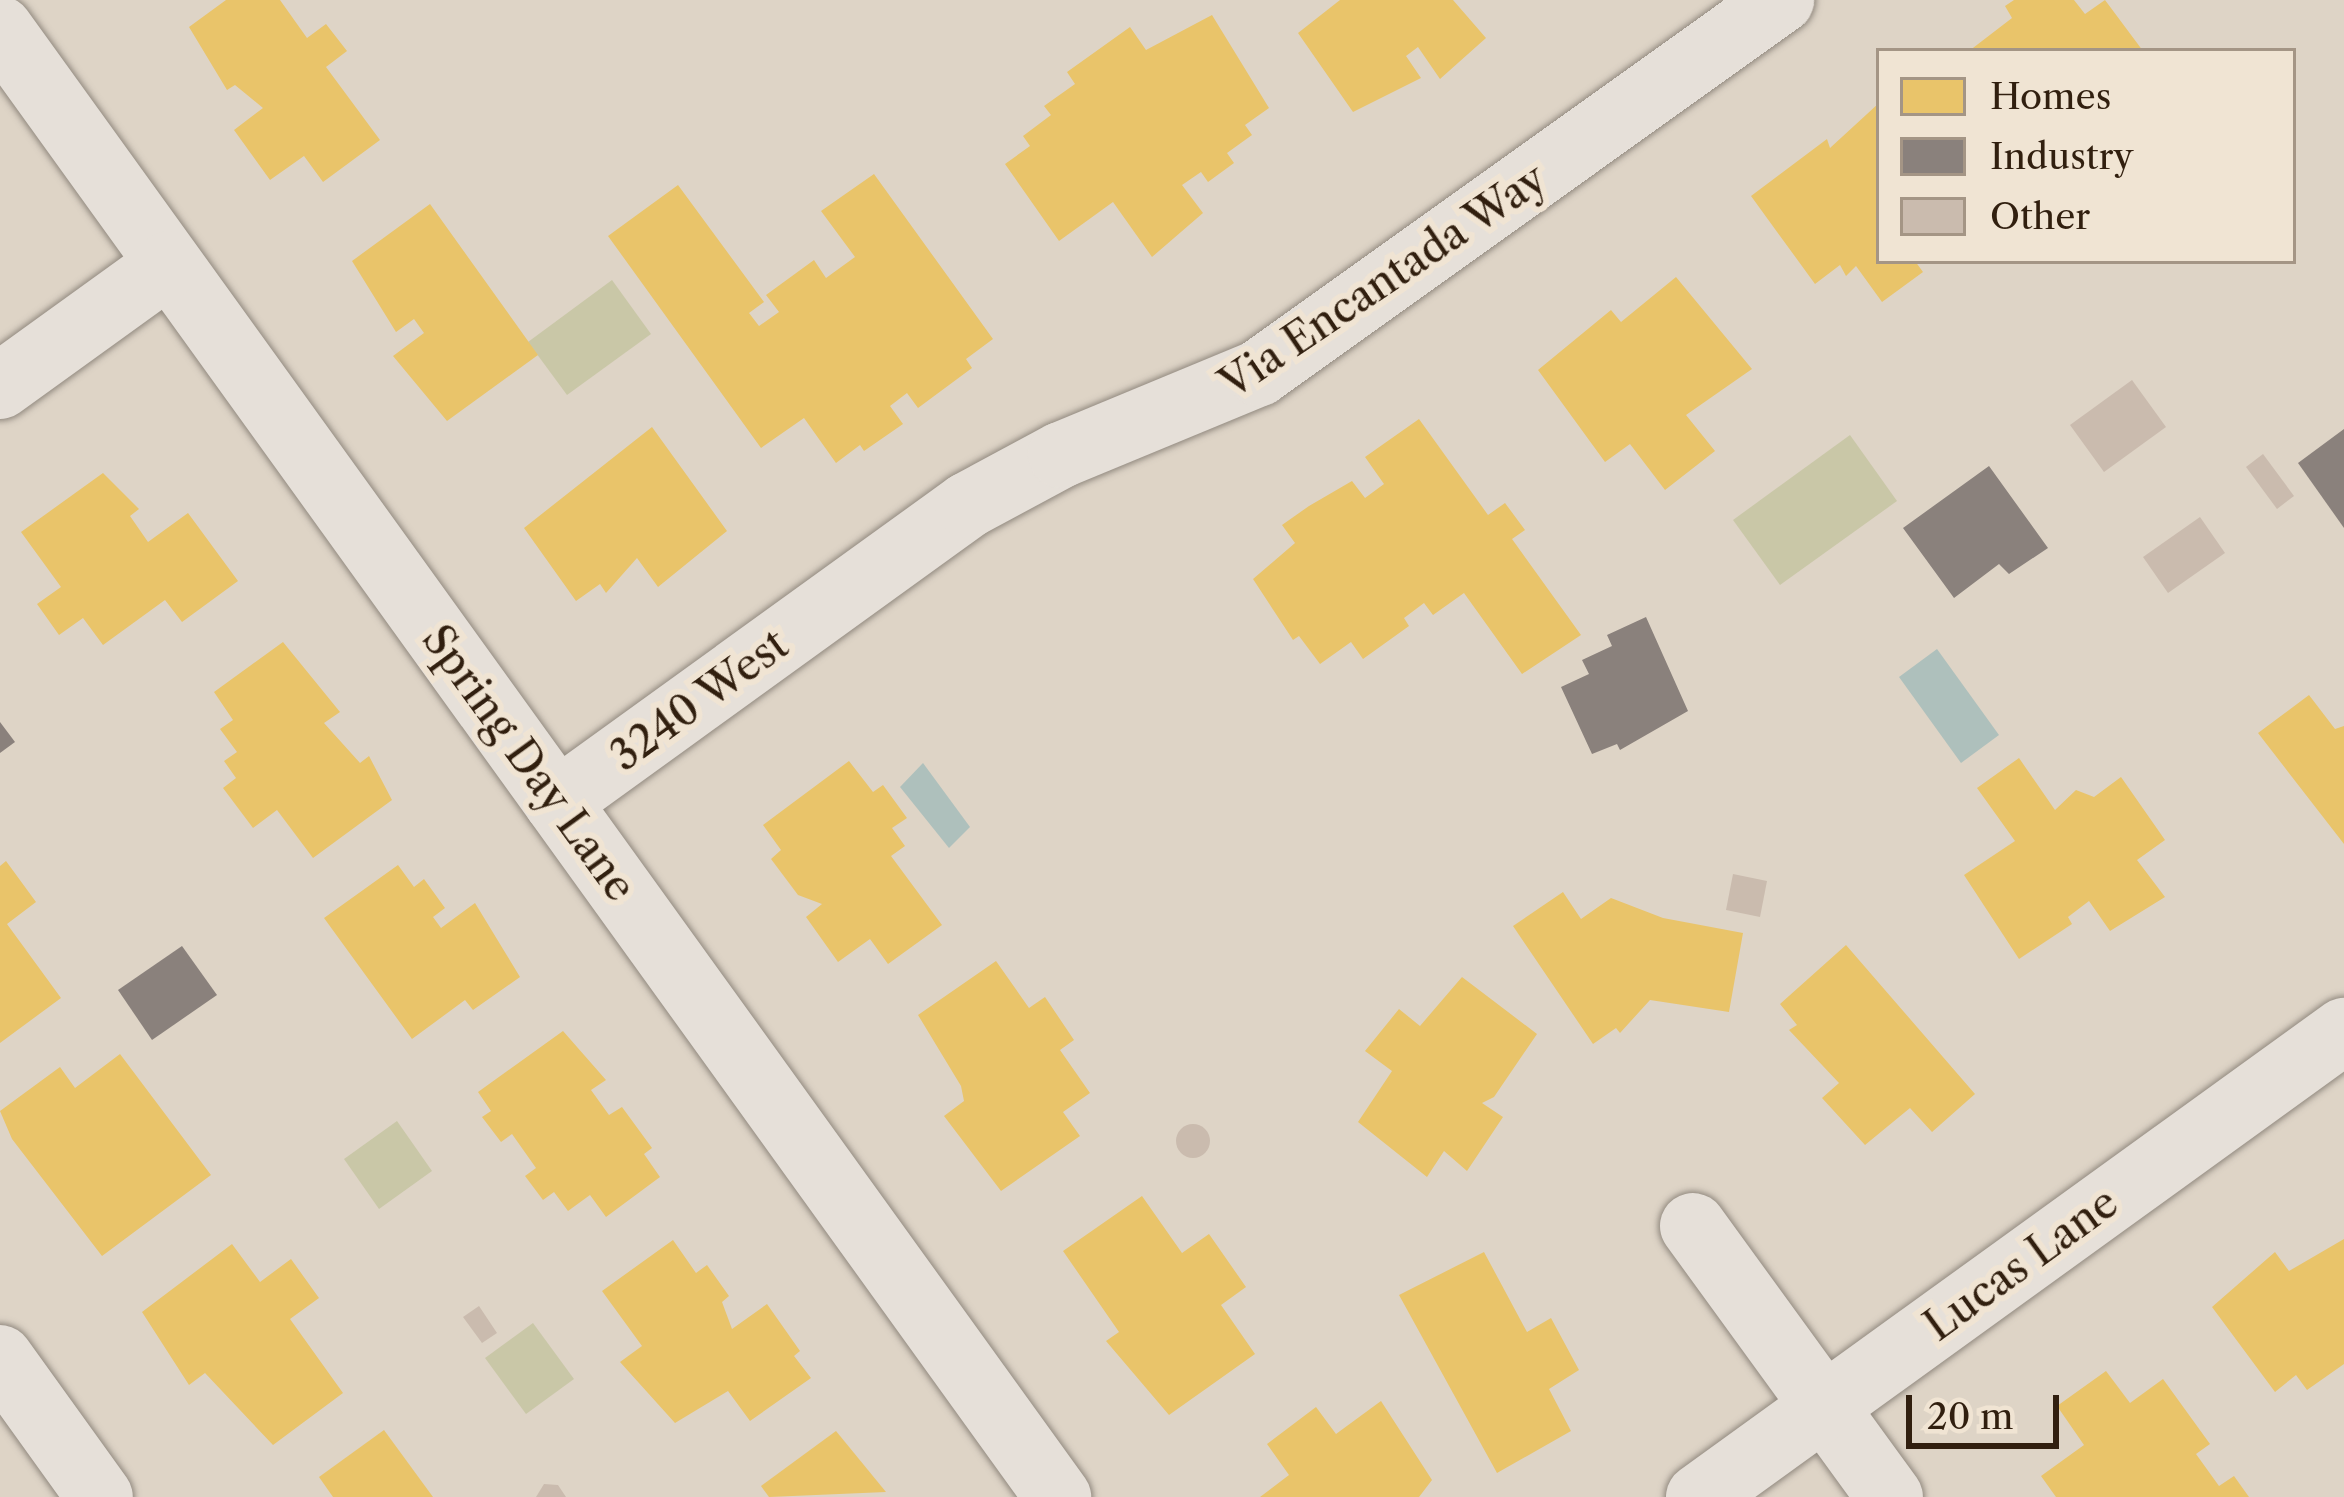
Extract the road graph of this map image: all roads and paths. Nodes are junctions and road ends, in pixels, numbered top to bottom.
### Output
1 (1781, 0) edge
2 (0, 29) edge
3 (169, 264) junction
4 (0, 386) edge
5 (841, 598) joint
6 (557, 802) junction
7 (2344, 1031) edge
8 (1694, 1226) dead end
9 (0, 1358) edge
10 (1824, 1406) junction
11 (100, 1497) edge
12 (1058, 1497) edge
13 (1699, 1497) edge
14 (1890, 1497) edge

1 - 5 street, Via Encantada Way
2 - 3 street, Spring Day Lane
3 - 4 street
3 - 6 street, Spring Day Lane
5 - 6 street, 3240 West
6 - 12 street, Spring Day Lane
7 - 10 street, Lucas Lane
8 - 10 street
9 - 11 street
10 - 13 street, Lucas Lane
10 - 14 street

